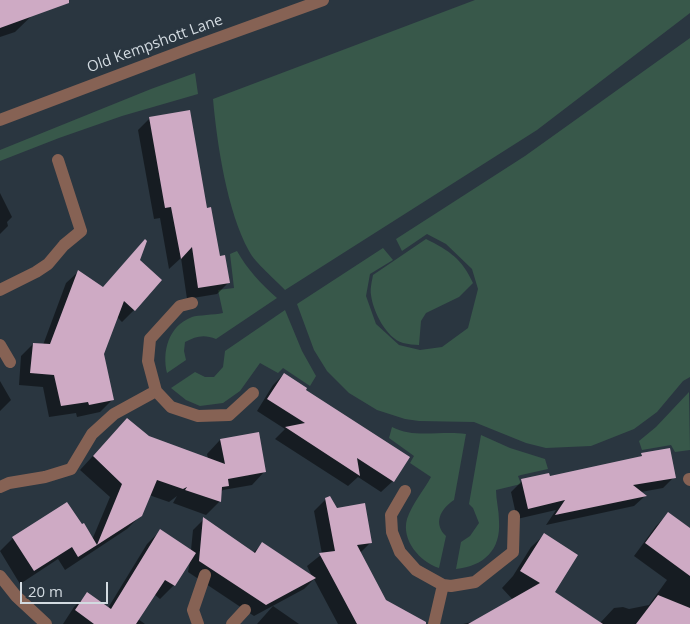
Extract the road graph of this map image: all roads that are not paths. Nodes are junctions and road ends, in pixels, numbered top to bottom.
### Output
1 (323, 0) edge
2 (302, 3) edge
3 (0, 120) edge
4 (58, 160) dead end
5 (0, 290) edge
6 (192, 303) dead end
7 (0, 345) edge
8 (10, 362) dead end
9 (156, 391) junction
10 (253, 392) dead end
11 (0, 488) edge
12 (405, 491) dead end
13 (514, 516) dead end
14 (205, 575) dead end
15 (0, 576) edge
16 (443, 585) junction
17 (245, 610) dead end
18 (46, 624) edge
19 (198, 624) edge
20 (232, 624) edge
21 (434, 624) edge

1 - 2 street, Old Kempshott Lane
2 - 3 street, Old Kempshott Lane
4 - 5 street
6 - 9 street
7 - 8 street
9 - 10 street
9 - 11 street
12 - 16 street
13 - 16 street
14 - 19 street
15 - 18 street
16 - 21 street
17 - 20 street

